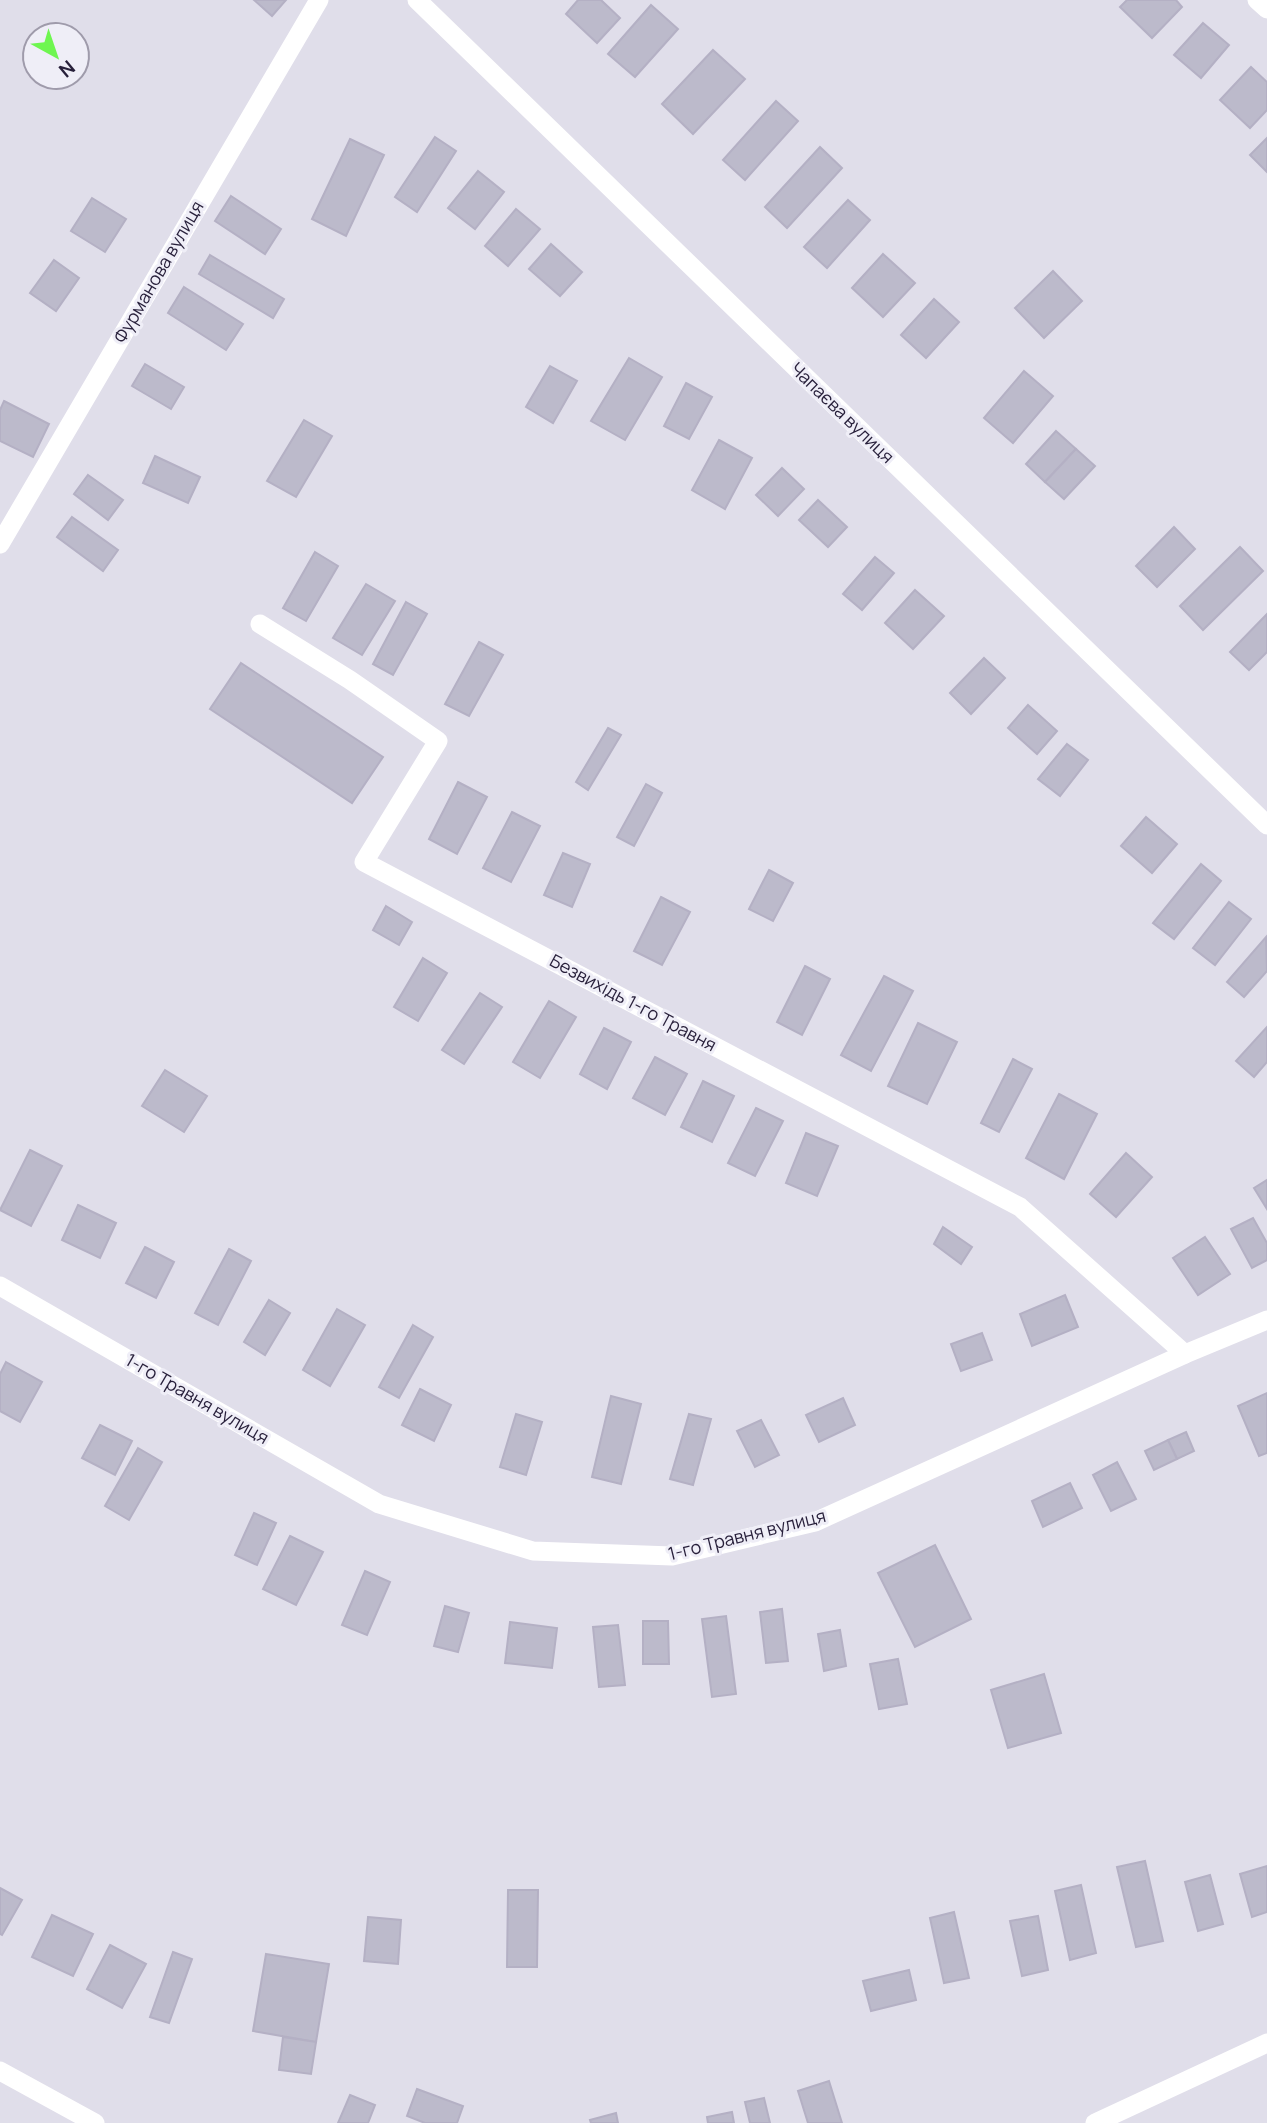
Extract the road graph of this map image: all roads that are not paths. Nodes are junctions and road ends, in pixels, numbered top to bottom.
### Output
1 (318, 0) edge
2 (417, 0) edge
3 (1257, 0) edge
4 (1267, 9) edge
5 (0, 544) edge
6 (260, 624) dead end
7 (1267, 825) edge
8 (0, 1286) edge
9 (1267, 1320) edge
10 (1185, 1354) junction
11 (1267, 2043) edge
12 (0, 2071) edge
13 (95, 2123) edge
14 (1095, 2123) edge

1 - 5 street, Фурманова вулиця
2 - 7 street, Чапаєва вулиця
3 - 4 street
6 - 10 street, Безвихідь 1-го Травня
8 - 10 street, 1-го Травня вулиця
9 - 10 street, 1-го Травня вулиця
11 - 14 street
12 - 13 street

